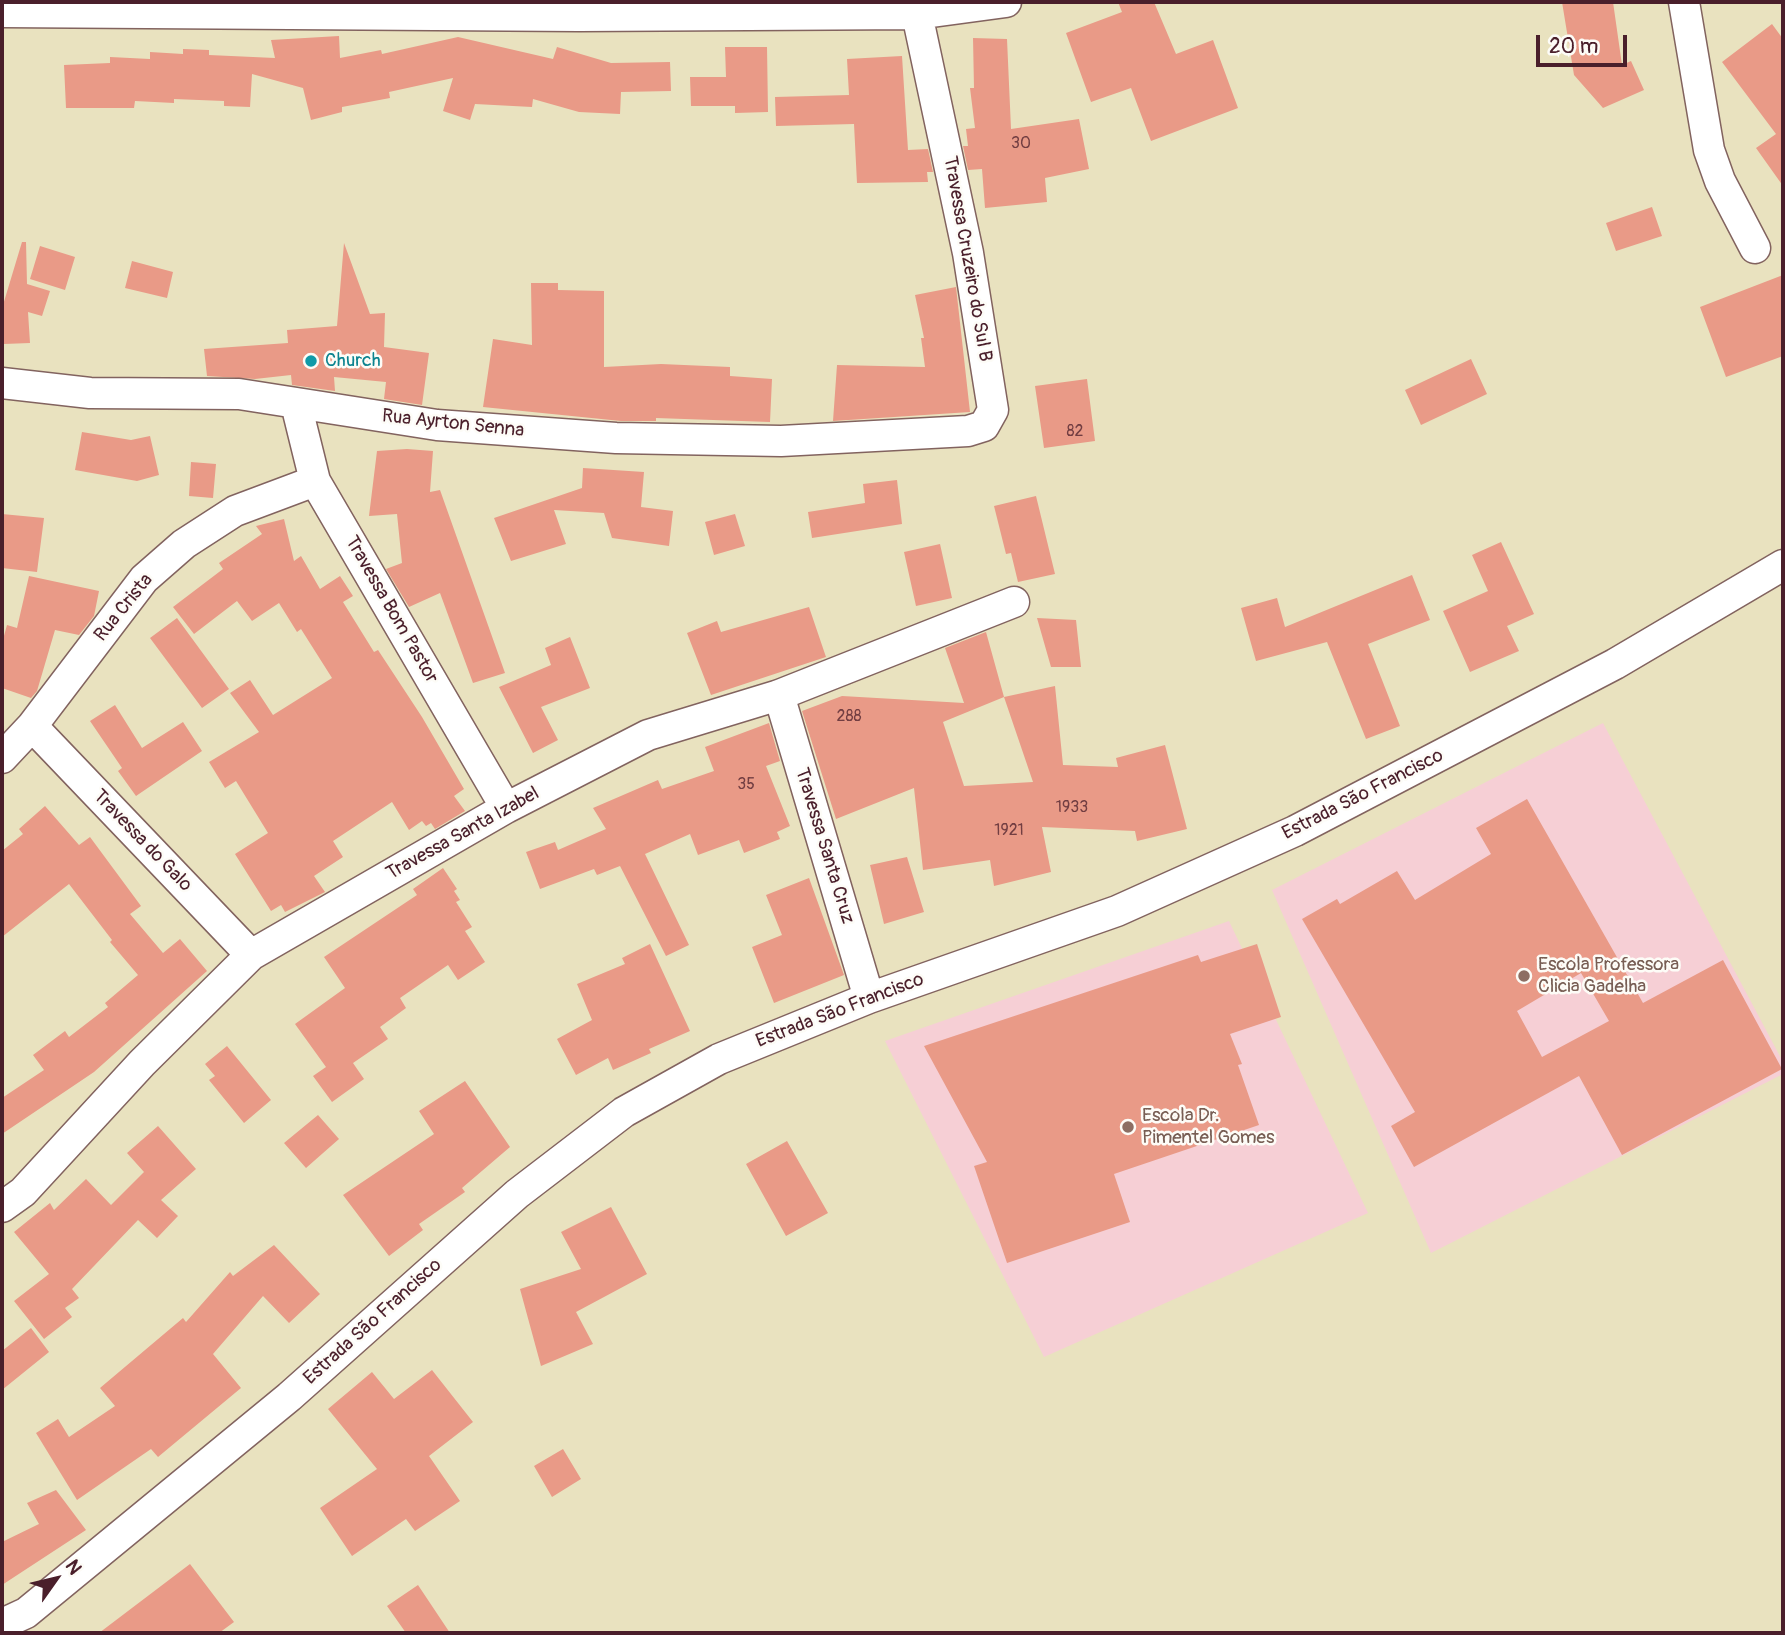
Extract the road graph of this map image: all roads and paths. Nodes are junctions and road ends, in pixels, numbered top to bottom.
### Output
1 (1006, 2) edge
2 (1684, 2) edge
3 (578, 9) edge
4 (2, 12) edge
5 (917, 14) junction
6 (1755, 248) dead end
7 (2, 383) edge
8 (296, 404) junction
9 (906, 435) joint
10 (315, 481) junction
11 (1783, 565) edge
12 (1014, 602) dead end
13 (779, 695) junction
14 (32, 726) junction
15 (2, 758) edge
16 (506, 808) junction
17 (251, 955) junction
18 (869, 998) junction
19 (2, 1208) edge
20 (2, 1625) edge

1 - 5 street
2 - 6 street
3 - 4 street
3 - 5 street
5 - 9 street, Travessa Cruzeiro do Sul B
7 - 8 street, Rua Ayrton Senna
8 - 9 street, Rua Ayrton Senna
8 - 10 street, Travessa Bom Pastor
10 - 14 street, Rua Crista
10 - 16 street, Travessa Bom Pastor
11 - 18 street, Estrada São Francisco
12 - 13 street, Travessa Santa Izabel
13 - 16 street, Travessa Santa Izabel
13 - 18 street, Travessa Santa Cruz
14 - 15 street, Rua Crista
14 - 17 street, Travessa do Galo
16 - 17 street, Travessa Santa Izabel
17 - 19 street, Travessa Santa Izabel
18 - 20 street, Estrada São Francisco

